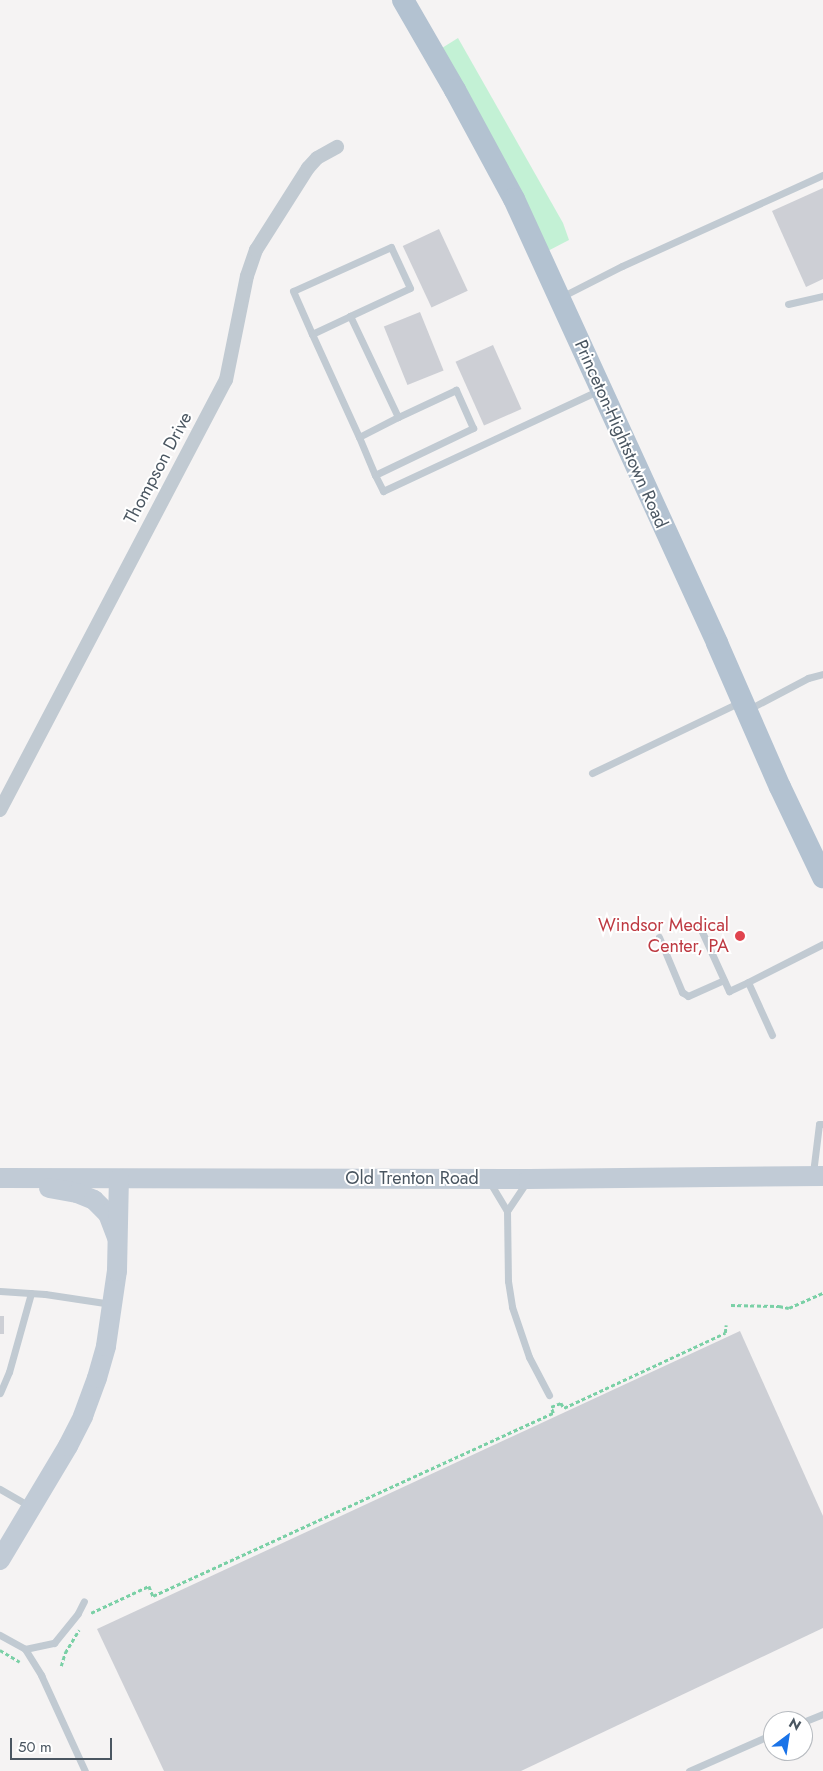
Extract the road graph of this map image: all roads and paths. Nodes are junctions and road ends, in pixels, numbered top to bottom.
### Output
1 (403, 0) edge
2 (337, 147) dead end
3 (823, 175) edge
4 (823, 296) edge
5 (559, 298) junction
6 (788, 304) dead end
7 (350, 316) junction
8 (312, 334) junction
9 (600, 389) junction
10 (398, 417) junction
11 (358, 437) junction
12 (375, 475) junction
13 (823, 674) edge
14 (743, 706) junction
15 (592, 773) dead end
16 (0, 810) edge
17 (823, 877) edge
18 (698, 923) dead end
19 (659, 937) dead end
20 (823, 944) edge
21 (724, 980) junction
22 (748, 982) junction
23 (772, 1035) dead end
24 (823, 1124) edge
25 (820, 1146) edge
26 (818, 1176) edge
27 (488, 1178) junction
28 (0, 1179) edge
29 (119, 1179) junction
30 (529, 1179) junction
31 (506, 1211) junction
32 (119, 1242) junction
33 (0, 1292) edge
34 (31, 1293) junction
35 (823, 1293) edge
36 (114, 1304) junction
37 (731, 1305) dead end
38 (726, 1325) dead end
39 (3, 1380) edge
40 (0, 1393) edge
41 (549, 1395) dead end
42 (0, 1489) edge
43 (31, 1507) junction
44 (0, 1560) edge
45 (84, 1601) dead end
46 (86, 1618) dead end
47 (82, 1625) dead end
48 (0, 1635) edge
49 (25, 1649) junction
50 (0, 1650) edge
51 (22, 1664) dead end
52 (61, 1666) dead end
53 (763, 1738) edge
54 (85, 1771) edge
55 (689, 1771) edge

1 - 5 main road, Princeton-Hightstown Road
2 - 16 street, Thompson Drive
3 - 5 lane
4 - 6 lane
5 - 9 main road, Princeton-Hightstown Road
7 - 8 lane
7 - 8 lane
7 - 10 lane
8 - 11 lane
9 - 12 lane
9 - 14 main road, Princeton-Hightstown Road
10 - 11 lane
10 - 12 lane
11 - 12 lane
13 - 14 lane
14 - 15 lane
14 - 17 main road, Princeton-Hightstown Road
18 - 21 lane
19 - 21 lane
20 - 22 lane
21 - 22 lane
22 - 23 lane
24 - 25 lane
25 - 26 lane
26 - 30 main road, Old Trenton Road
27 - 29 main road, Old Trenton Road
27 - 30 main road, Old Trenton Road
27 - 31 lane
28 - 29 main road, Old Trenton Road
28 - 32 main road
29 - 32 main road
30 - 31 lane
31 - 41 lane
32 - 36 main road
33 - 34 lane
34 - 36 lane
34 - 39 lane
35 - 37 path
36 - 43 main road
38 - 46 path
39 - 40 lane
42 - 43 lane
43 - 44 main road
45 - 49 lane
47 - 52 path
48 - 49 lane
49 - 54 lane
50 - 51 path
53 - 55 lane

